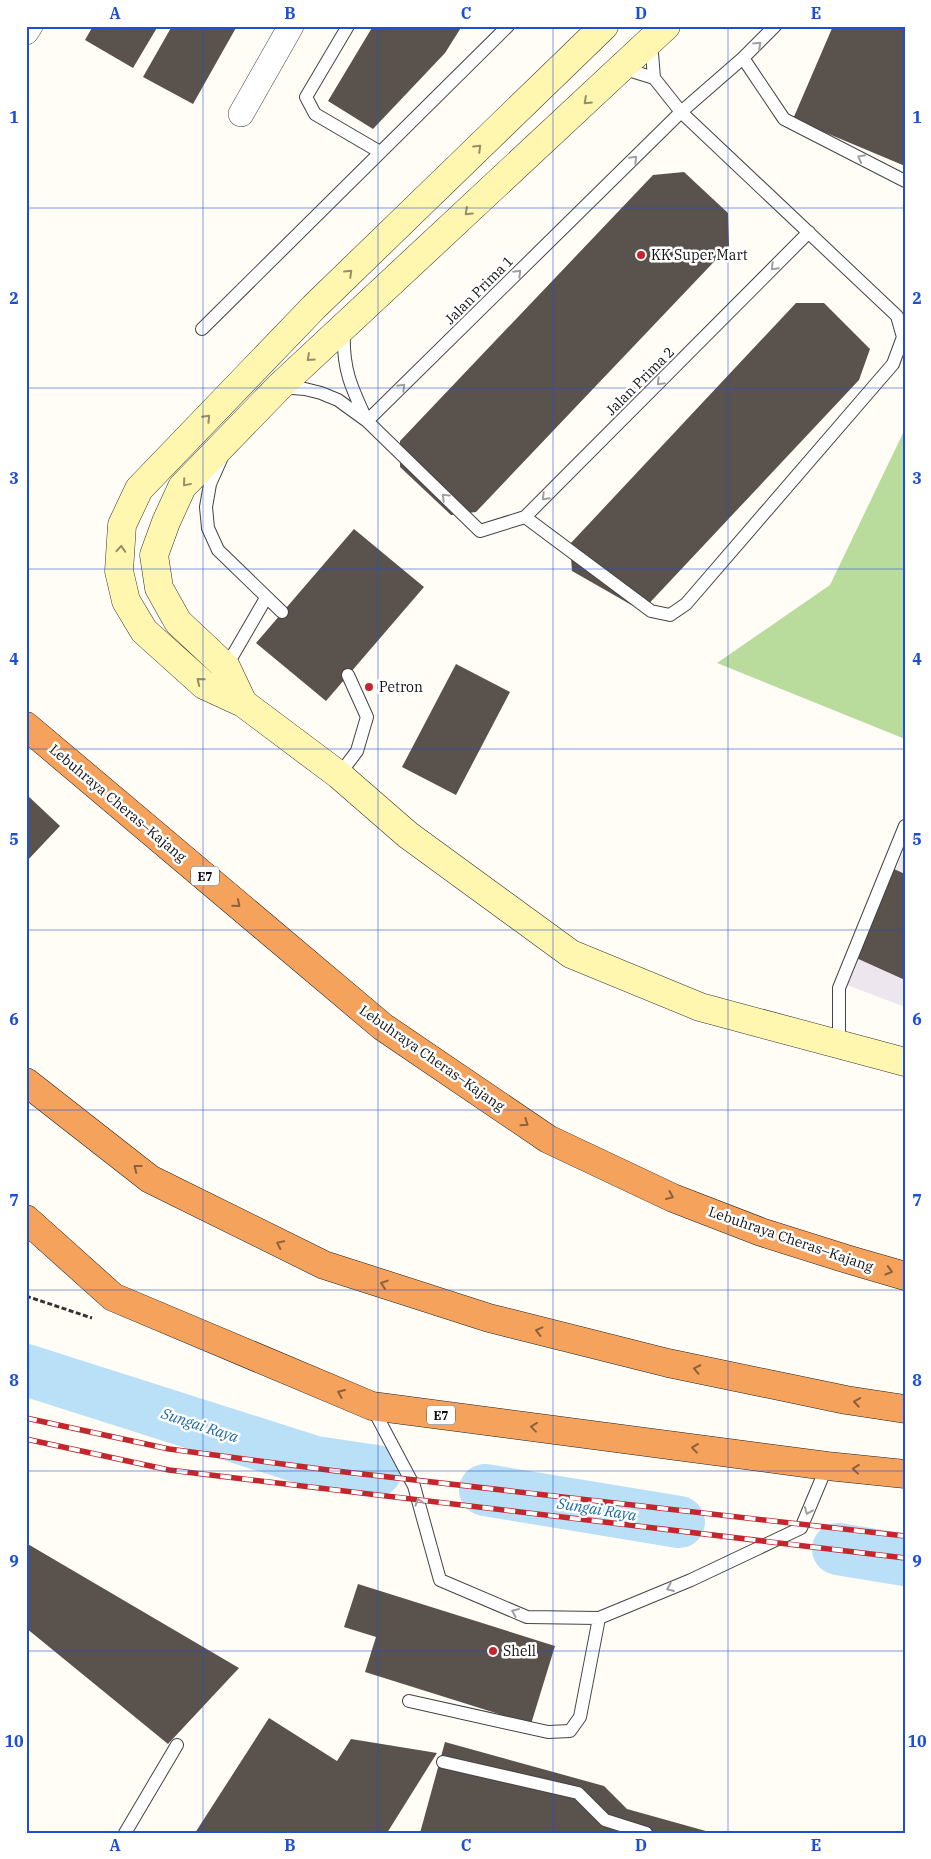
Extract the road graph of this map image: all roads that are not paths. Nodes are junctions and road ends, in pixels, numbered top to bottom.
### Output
1 (30, 26) edge
2 (291, 26) edge
3 (348, 26) edge
4 (508, 26) edge
5 (776, 26) edge
6 (593, 30) edge
7 (652, 31) edge
8 (26, 32) edge
9 (743, 58) junction
10 (622, 68) junction
11 (654, 78) junction
12 (681, 112) junction
13 (241, 114) dead end
14 (380, 152) junction
15 (905, 181) edge
16 (809, 232) junction
17 (344, 327) junction
18 (202, 328) dead end
19 (279, 387) junction
20 (367, 421) junction
21 (231, 434) junction
22 (525, 517) junction
23 (266, 598) junction
24 (282, 612) dead end
25 (226, 667) junction
26 (348, 675) dead end
27 (243, 703) junction
28 (26, 726) edge
29 (339, 775) junction
30 (905, 826) edge
31 (900, 853) edge
32 (839, 1046) junction
33 (905, 1062) edge
34 (26, 1082) edge
35 (26, 1219) edge
36 (905, 1276) edge
37 (372, 1406) junction
38 (905, 1409) edge
39 (827, 1466) junction
40 (905, 1474) edge
41 (599, 1618) junction
42 (409, 1700) dead end
43 (177, 1745) dead end
44 (443, 1762) dead end
45 (125, 1833) edge
46 (646, 1833) edge

1 - 8 street
2 - 13 street
3 - 14 lane
4 - 14 lane
9 -> 5 lane, Jalan Prima 1
6 - 10 street
27 -> 6 street
7 - 10 street
7 - 11 lane
9 - 12 lane, Jalan Prima 1
15 -> 9 lane
10 - 11 lane
10 -> 17 street
11 - 12 lane
12 - 16 lane
20 -> 12 lane, Jalan Prima 1
14 - 18 lane
16 -> 22 lane, Jalan Prima 2
16 - 22 lane
17 -> 19 street
17 - 20 lane
19 - 20 lane
19 - 21 street
22 -> 20 lane, Jalan Prima 2
21 - 23 lane
21 -> 25 street
23 - 24 lane
23 - 25 lane
25 - 27 street
26 - 29 lane
27 - 29 street
28 -> 36 highway, Lebuhraya Cheras–Kajang / E7
29 - 32 street
30 - 31 lane
31 - 32 lane
32 - 33 street
38 -> 34 highway
37 -> 35 highway, E7
39 -> 37 highway, E7
41 -> 37 lane
40 -> 39 highway, E7
39 -> 41 lane
41 - 42 lane
43 - 45 lane
44 - 46 lane

